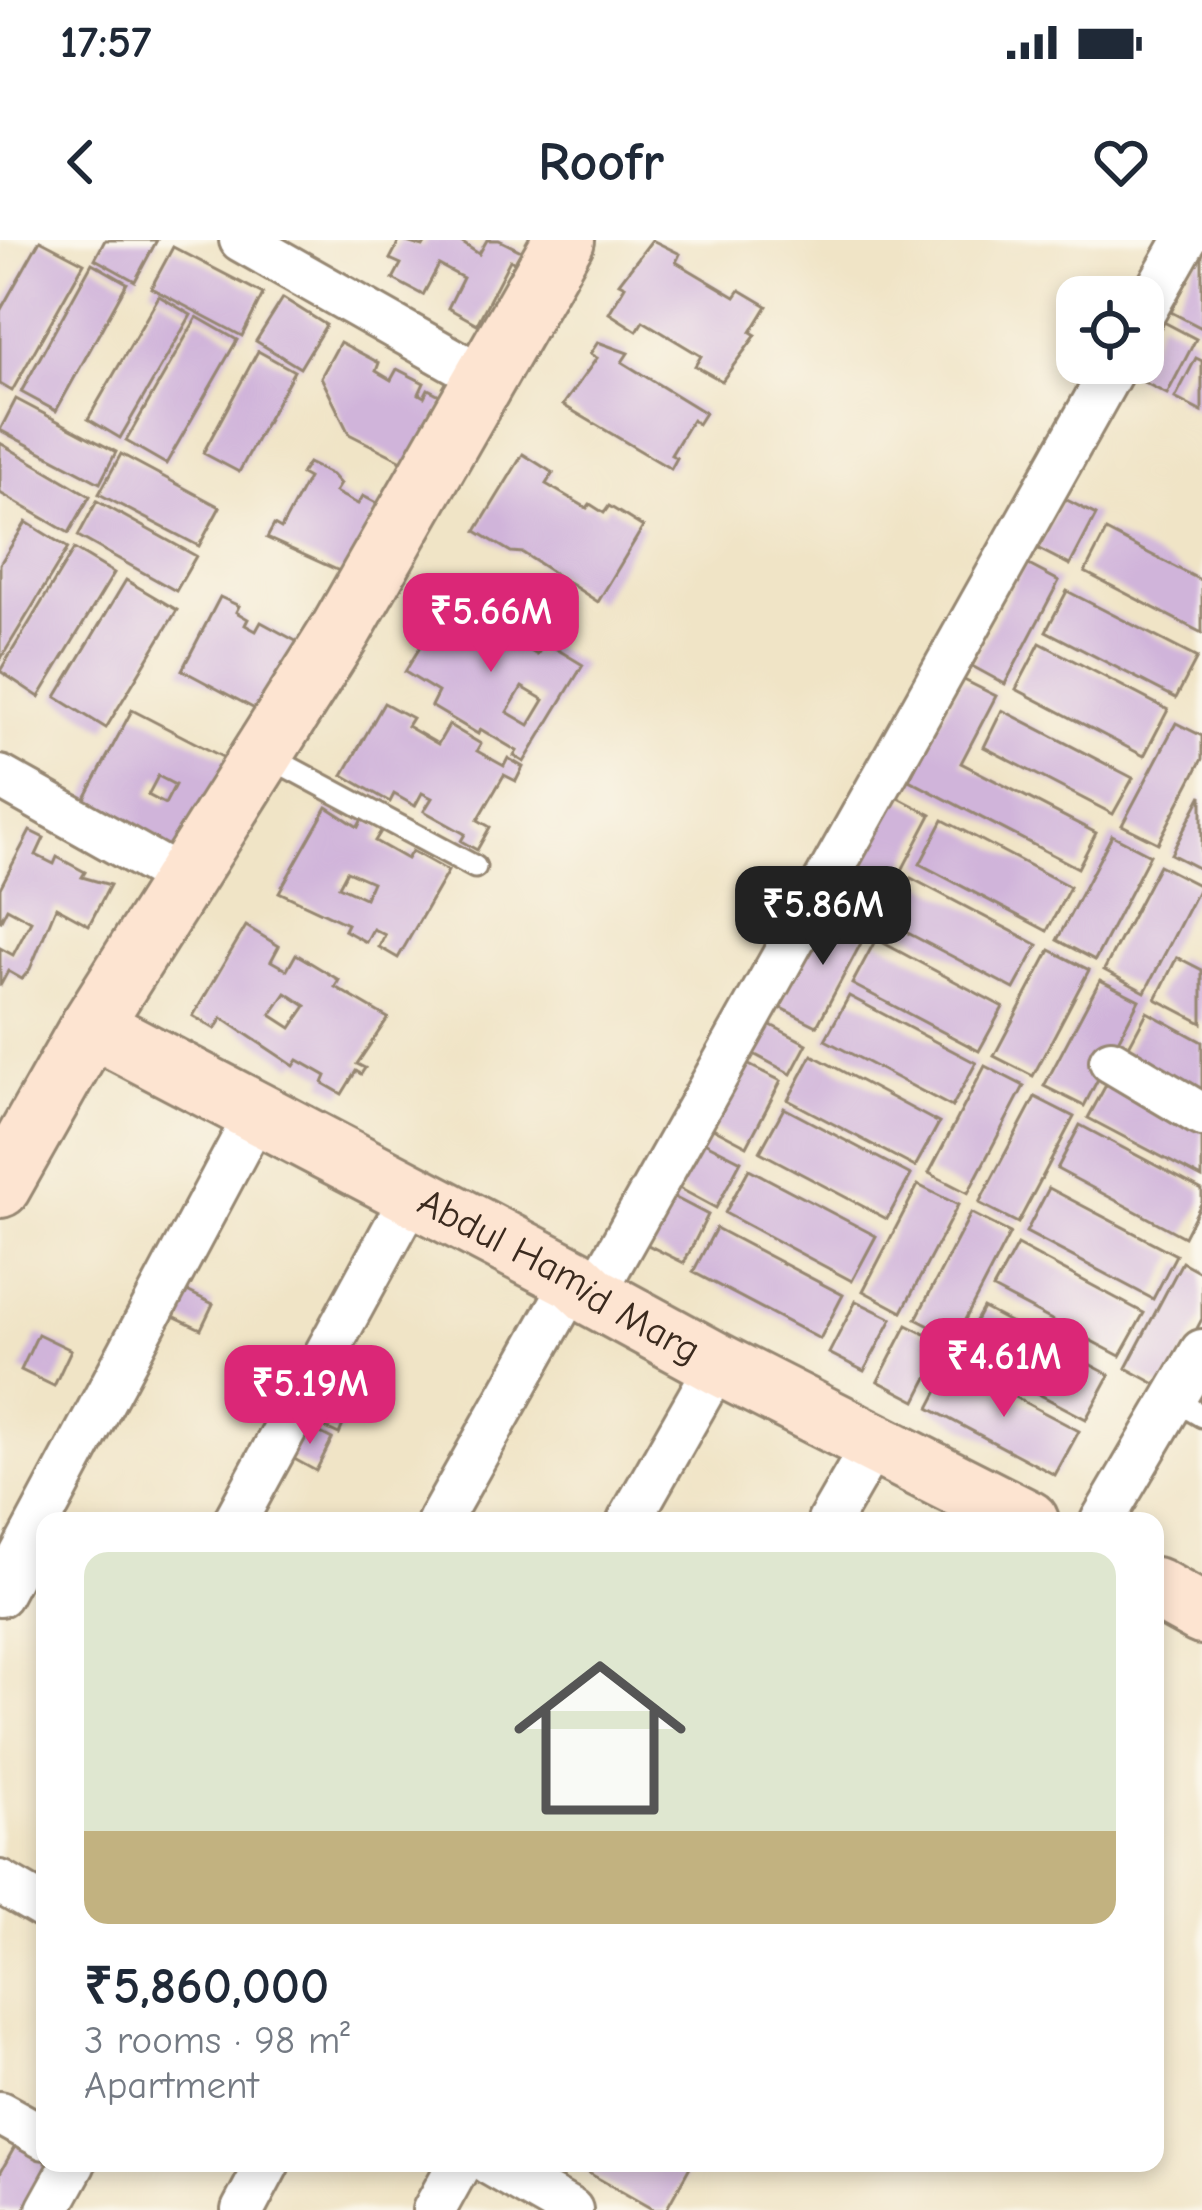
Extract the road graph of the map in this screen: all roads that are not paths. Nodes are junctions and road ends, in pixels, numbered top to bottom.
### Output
1 (241, 240) edge
2 (564, 240) edge
3 (1185, 240) edge
4 (1164, 277) edge
5 (483, 377) junction
6 (1104, 384) edge
7 (263, 754) junction
8 (0, 777) edge
9 (475, 866) dead end
10 (185, 880) junction
11 (91, 1026) junction
12 (1111, 1061) dead end
13 (256, 1113) junction
14 (1202, 1115) edge
15 (0, 1187) edge
16 (412, 1196) junction
17 (584, 1287) junction
18 (1202, 1351) edge
19 (718, 1364) junction
20 (1188, 1407) edge
21 (874, 1443) junction
22 (44, 1512) edge
23 (240, 1512) edge
24 (445, 1512) edge
25 (634, 1512) edge
26 (834, 1512) edge
27 (1010, 1512) edge
28 (1109, 1512) edge
29 (36, 1527) edge
30 (1164, 1593) edge
31 (0, 1595) edge
32 (1202, 1614) edge
33 (0, 2113) edge
34 (36, 2133) edge
35 (69, 2172) edge
36 (263, 2172) edge
37 (455, 2172) edge
38 (505, 2172) edge
39 (48, 2210) edge
40 (243, 2210) edge
41 (434, 2210) edge
42 (571, 2210) edge

1 - 5 street
2 - 5 street
3 - 4 street
5 - 7 street
6 - 17 street
7 - 9 lane
7 - 10 street
8 - 10 street
10 - 11 street
11 - 13 street, Abdul Hamid Marg
11 - 15 street
12 - 14 street
13 - 16 street, Abdul Hamid Marg
13 - 22 street
16 - 17 street, Abdul Hamid Marg
16 - 23 street
17 - 19 street, Abdul Hamid Marg
17 - 24 street
18 - 20 street
19 - 21 street, Abdul Hamid Marg
19 - 25 street
20 - 28 street
21 - 26 street
21 - 27 street, Abdul Hamid Marg
29 - 31 street
30 - 32 street
33 - 34 street
35 - 39 street
36 - 40 street
37 - 41 street
38 - 42 street

